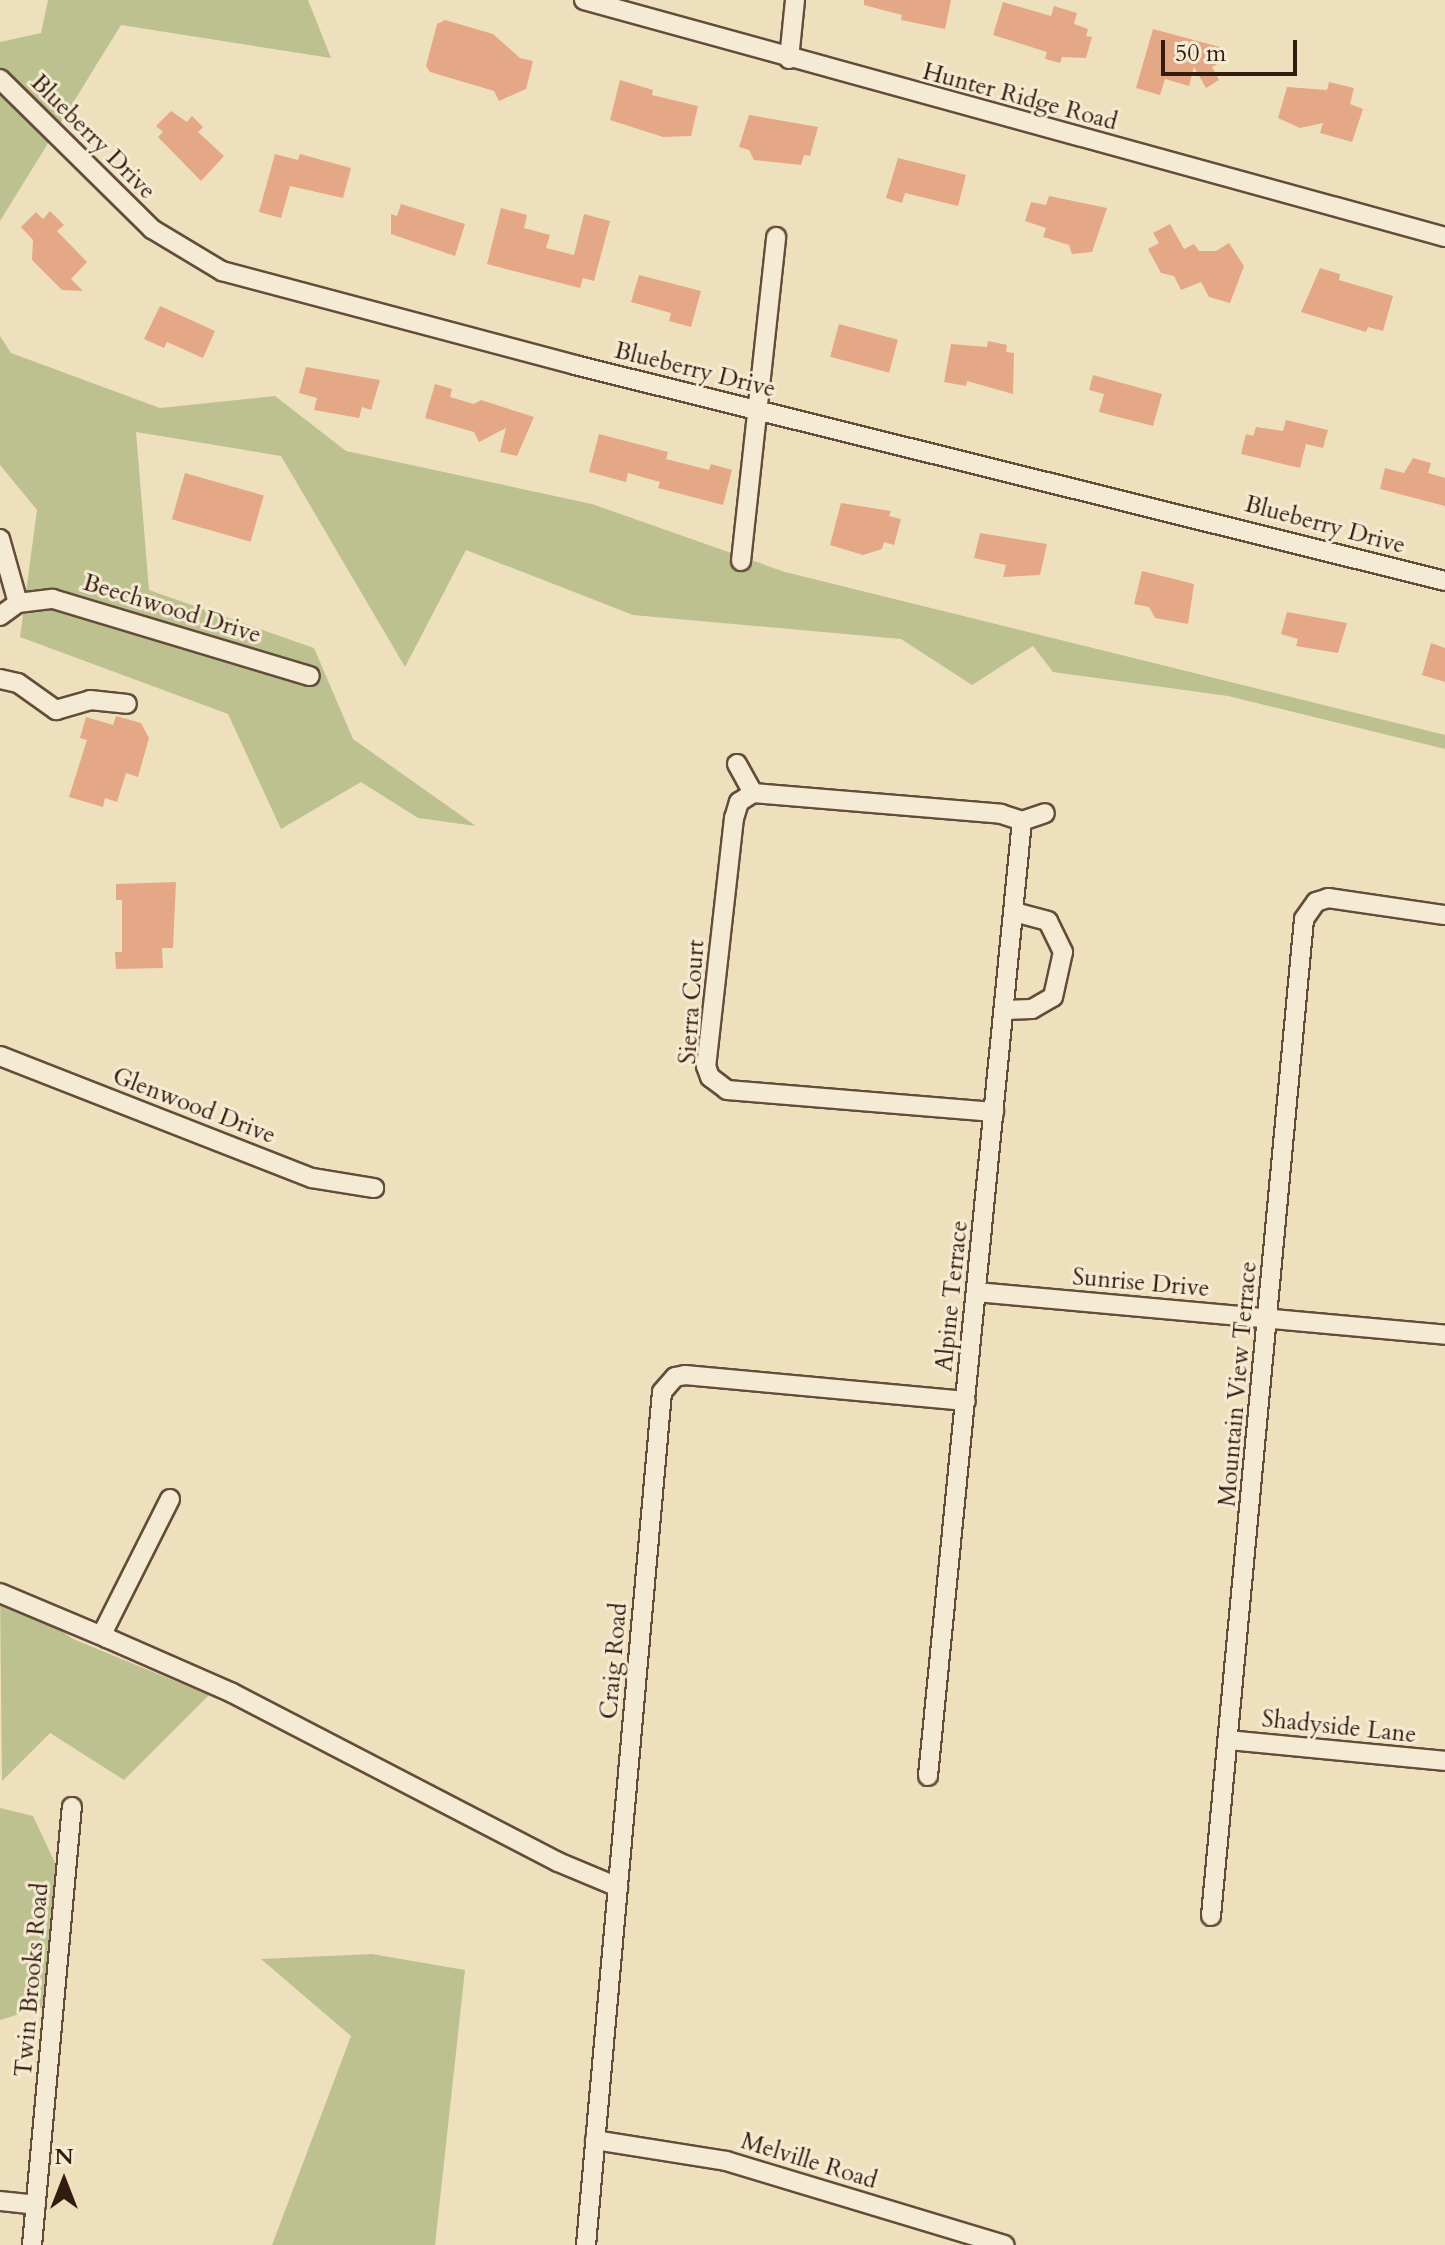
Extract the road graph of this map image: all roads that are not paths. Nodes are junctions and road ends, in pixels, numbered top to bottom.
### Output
1 (584, 0) edge
2 (795, 0) edge
3 (789, 59) junction
4 (0, 79) edge
5 (776, 237) dead end
6 (1445, 237) edge
7 (758, 410) junction
8 (0, 539) edge
9 (741, 561) dead end
10 (1445, 581) edge
11 (18, 603) junction
12 (0, 616) edge
13 (310, 676) dead end
14 (0, 679) edge
15 (127, 704) dead end
16 (737, 764) dead end
17 (753, 793) junction
18 (1045, 813) dead end
19 (1022, 821) junction
20 (1015, 912) junction
21 (1445, 915) edge
22 (1004, 1010) junction
23 (0, 1056) edge
24 (994, 1112) junction
25 (374, 1188) dead end
26 (977, 1292) junction
27 (1269, 1318) junction
28 (1445, 1335) edge
29 (966, 1401) junction
30 (170, 1499) dead end
31 (0, 1593) edge
32 (107, 1638) junction
33 (1228, 1740) junction
34 (1445, 1761) edge
35 (928, 1776) dead end
36 (72, 1807) dead end
37 (618, 1887) junction
38 (1211, 1916) dead end
39 (595, 2140) junction
40 (0, 2201) edge
41 (36, 2205) junction
42 (32, 2245) edge
43 (586, 2245) edge
44 (1005, 2245) edge

1 - 3 street, Hunter Ridge Road
2 - 3 street
3 - 6 street, Hunter Ridge Road
4 - 7 street, Blueberry Drive
5 - 7 street
7 - 9 street
7 - 10 street, Blueberry Drive
8 - 11 street
11 - 12 street
11 - 13 street, Beechwood Drive
14 - 15 street
16 - 17 street
17 - 19 street
17 - 24 street, Sierra Court
18 - 19 street
19 - 20 street, Alpine Terrace
20 - 22 street, Alpine Terrace
20 - 22 street
21 - 27 street, Mountain View Terrace
22 - 24 street, Alpine Terrace
23 - 25 street, Glenwood Drive
24 - 26 street, Alpine Terrace
26 - 27 street, Sunrise Drive
26 - 29 street, Alpine Terrace
27 - 28 street, Sunrise Drive
27 - 33 street, Mountain View Terrace
29 - 35 street, Alpine Terrace
29 - 37 street, Craig Road
30 - 32 street
31 - 32 street
32 - 37 street
33 - 34 street, Shadyside Lane
33 - 38 street, Mountain View Terrace
36 - 41 street, Twin Brooks Road
37 - 39 street, Craig Road
39 - 43 street, Craig Road
39 - 44 street, Melville Road
40 - 41 street
41 - 42 street, Twin Brooks Road

